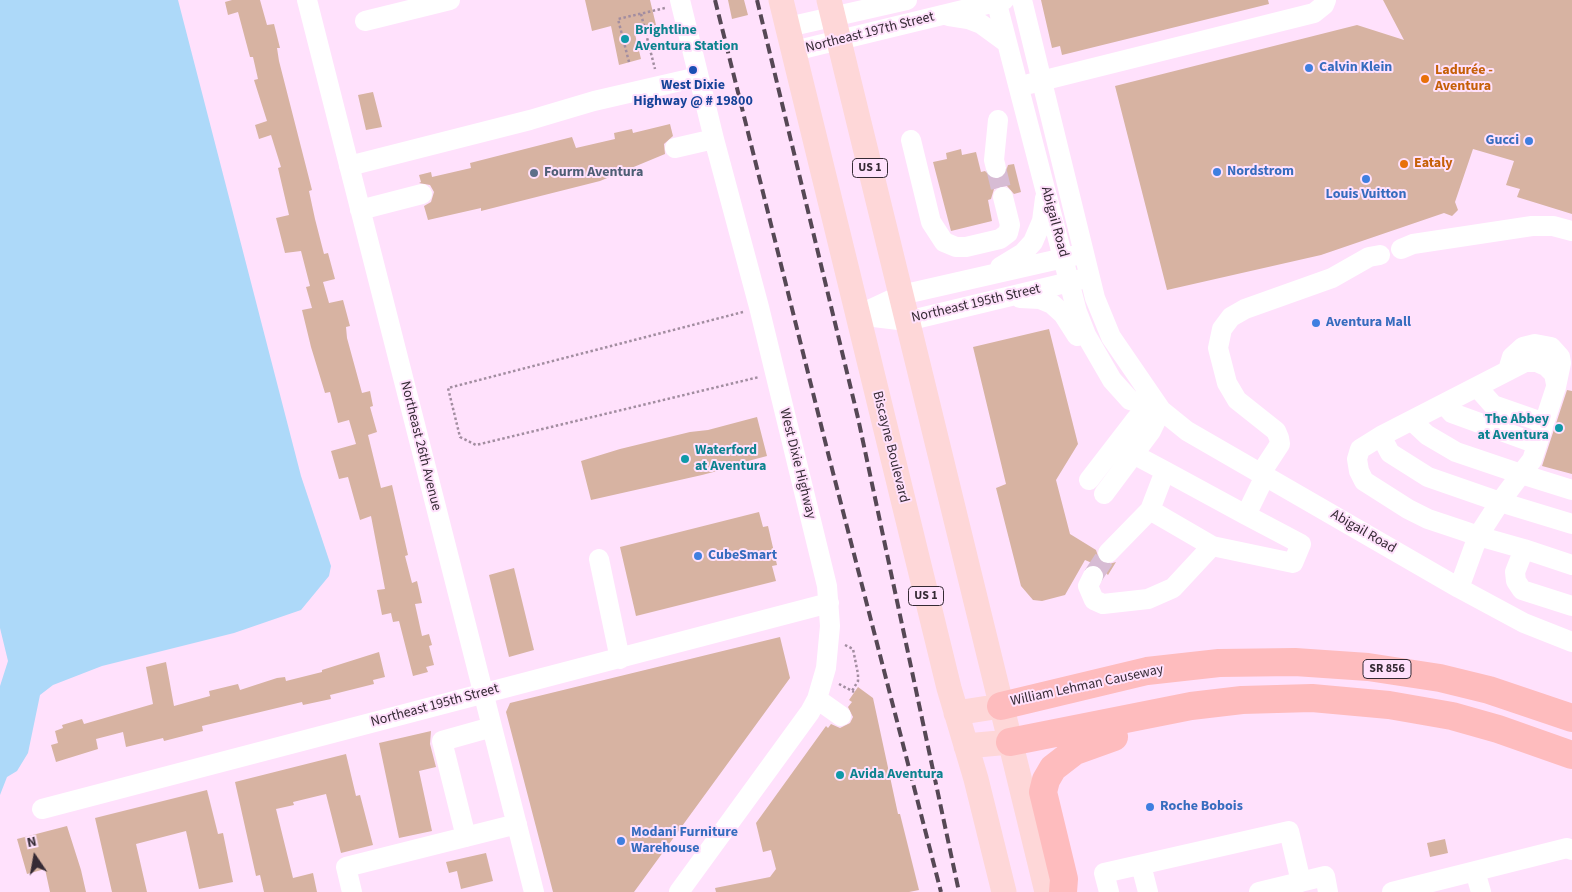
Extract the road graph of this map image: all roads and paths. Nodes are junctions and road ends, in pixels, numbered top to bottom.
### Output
1 (307, 0) edge
2 (450, 0) edge
3 (680, 0) edge
4 (781, 0) edge
5 (907, 0) edge
6 (1022, 0) edge
7 (1326, 0) edge
8 (999, 1) edge
9 (878, 2) edge
10 (653, 11) dead end
11 (641, 14) junction
12 (940, 16) junction
13 (834, 19) edge
14 (365, 21) dead end
15 (788, 27) junction
16 (1007, 43) junction
17 (794, 51) junction
18 (629, 62) dead end
19 (655, 69) dead end
20 (698, 77) junction
21 (1042, 81) junction
22 (1018, 86) junction
23 (1048, 108) junction
24 (1025, 114) junction
25 (998, 120) dead end
26 (714, 139) junction
27 (911, 140) dead end
28 (675, 148) dead end
29 (349, 166) junction
30 (996, 168) tunnel mouth
31 (1046, 191) junction
32 (422, 194) dead end
33 (1003, 197) tunnel mouth
34 (360, 210) junction
35 (1572, 232) edge
36 (1401, 249) dead end
37 (1084, 254) junction
38 (1380, 255) dead end
39 (1064, 258) junction
40 (982, 276) junction
41 (1090, 277) junction
42 (1070, 282) junction
43 (901, 295) junction
44 (991, 301) junction
45 (759, 307) junction
46 (857, 315) junction
47 (907, 321) junction
48 (1095, 352) junction
49 (775, 373) junction
50 (1477, 387) junction
51 (1444, 404) junction
52 (1161, 410) junction
53 (1536, 420) dead end
54 (1412, 421) junction
55 (1381, 436) junction
56 (1529, 441) dead end
57 (1133, 454) junction
58 (1165, 471) junction
59 (1522, 474) junction
60 (1263, 475) junction
61 (1089, 480) dead end
62 (1572, 490) edge
63 (1104, 494) dead end
64 (1500, 502) junction
65 (1150, 510) junction
66 (1246, 515) junction
67 (1572, 524) edge
68 (1478, 536) junction
69 (1212, 546) junction
70 (1524, 549) junction
71 (1108, 553) tunnel mouth
72 (599, 559) dead end
73 (1572, 565) edge
74 (1093, 576) tunnel mouth
75 (1459, 588) junction
76 (829, 603) junction
77 (1572, 606) edge
78 (1572, 642) edge
79 (844, 645) dead end
80 (620, 659) junction
81 (838, 683) dead end
82 (483, 693) junction
83 (817, 699) junction
84 (1242, 700) junction
85 (1001, 706) junction
86 (956, 713) junction
87 (841, 716) dead end
88 (1572, 718) edge
89 (492, 727) junction
90 (1010, 742) junction
91 (966, 746) junction
92 (1572, 755) edge
93 (42, 809) dead end
94 (984, 811) junction
95 (517, 824) junction
96 (466, 837) junction
97 (1569, 849) edge
98 (1141, 865) junction
99 (1476, 871) junction
100 (1301, 882) junction
101 (352, 892) edge
102 (534, 892) edge
103 (679, 892) edge
104 (1004, 892) edge
105 (1021, 892) edge
106 (1047, 892) edge
107 (1063, 892) edge
108 (1109, 892) edge
109 (1148, 892) edge
110 (1259, 892) edge
111 (1328, 892) edge
112 (1392, 892) edge
113 (1481, 892) edge

1 - 29 street, Northeast 26th Avenue
2 - 14 street
3 - 20 street, West Dixie Highway
4 - 15 main road, Biscayne Boulevard / US 1
5 - 9 street, Northeast 197th Street
6 - 21 street, Abigail Road
7 - 21 street
8 - 12 street, Northeast 197th Street
8 - 16 street, Abigail Road
9 - 13 street, Northeast 197th Street
10 - 11 path
11 - 18 path
11 - 19 path
12 - 13 street, Northeast 197th Street
12 - 16 street
13 - 15 street, Northeast 197th Street
13 - 17 street, Northeast 197th Street
13 - 43 main road, US 1
15 - 17 main road, Biscayne Boulevard / US 1
16 - 22 street, Abigail Road
17 - 46 main road, Biscayne Boulevard / US 1
20 - 26 street, West Dixie Highway
20 - 29 street
21 - 22 street
21 - 23 street, Abigail Road
22 - 24 street, Abigail Road
23 - 24 street
23 - 37 street, Abigail Road
24 - 31 street, Abigail Road
25 - 30 street
26 - 28 street
26 - 45 street, West Dixie Highway
27 - 33 street
29 - 34 street, Northeast 26th Avenue
31 - 39 street, Abigail Road
31 - 40 street
32 - 34 street
34 - 82 street, Northeast 26th Avenue
35 - 36 street
37 - 39 street, Northeast 195th Street
37 - 41 street, Abigail Road
38 - 60 street
39 - 40 street, Northeast 195th Street
39 - 42 street, Abigail Road
40 - 43 street, Northeast 195th Street
41 - 42 street, Northeast 195th Street
41 - 52 street, Abigail Road
42 - 44 street, Northeast 195th Street
42 - 48 street, Abigail Road
43 - 46 street, Northeast 195th Street
43 - 47 main road, US 1
44 - 47 street, Northeast 195th Street
44 - 48 street
45 - 49 street, West Dixie Highway
45 - 49 path
46 - 47 street, Northeast 195th Street
46 - 86 main road, Biscayne Boulevard / US 1
47 - 85 main road, US 1
48 - 52 street, Abigail Road
49 - 76 street, West Dixie Highway
50 - 51 street
50 - 53 street
50 - 59 street
51 - 54 street
51 - 56 street
52 - 57 street
52 - 60 street, Abigail Road
52 - 61 street
54 - 55 street
54 - 59 street
55 - 64 street
55 - 68 street
57 - 58 street
57 - 63 street
58 - 65 street
58 - 66 street
59 - 62 street
59 - 64 street
60 - 66 street
60 - 75 street, Abigail Road
64 - 67 street
64 - 68 street
65 - 69 street
65 - 71 street
66 - 69 street
68 - 70 street
68 - 75 street
69 - 74 street
70 - 73 street
70 - 77 street
72 - 80 street
75 - 78 street, Abigail Road
76 - 80 street, Northeast 195th Street
76 - 83 street, West Dixie Highway
79 - 81 path
80 - 82 street, Northeast 195th Street
82 - 89 street, Northeast 26th Avenue
82 - 93 street, Northeast 195th Street
83 - 87 street
83 - 103 street, West Dixie Highway
84 - 90 highway
84 - 92 highway
84 - 107 highway
85 - 86 main road, William Lehman Causeway / SR 856
85 - 88 highway, William Lehman Causeway / SR 856
85 - 90 main road, US 1
86 - 91 main road, Biscayne Boulevard / US 1
89 - 95 street, Northeast 26th Avenue
89 - 96 street
90 - 91 main road
90 - 106 main road, US 1
91 - 94 main road, Biscayne Boulevard / US 1
94 - 104 main road, Biscayne Boulevard / US 1
94 - 105 main road
95 - 96 street
95 - 102 street, Northeast 26th Avenue
96 - 101 street
97 - 99 street
98 - 100 street
98 - 108 street
98 - 109 street
99 - 112 street
99 - 113 street
100 - 110 street
100 - 111 street

